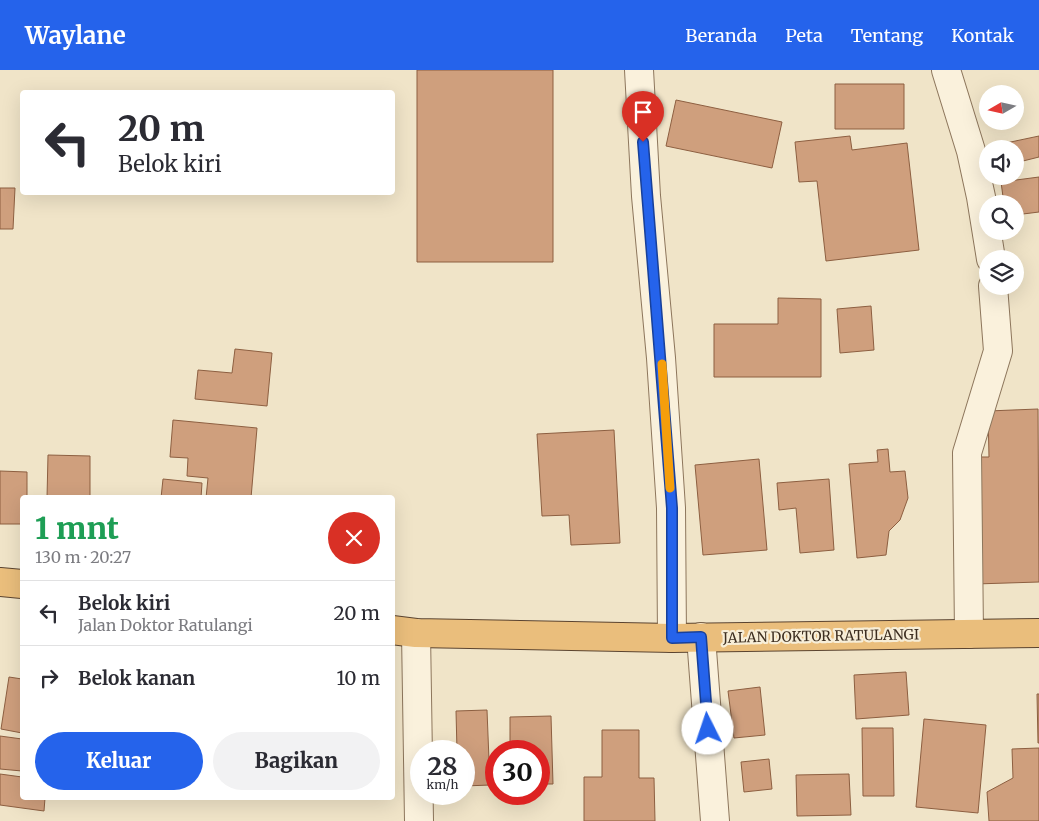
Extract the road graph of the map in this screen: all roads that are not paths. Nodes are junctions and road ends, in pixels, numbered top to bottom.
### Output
1 (639, 70) edge
2 (946, 70) edge
3 (989, 250) edge
4 (994, 295) edge
5 (0, 582) edge
6 (20, 584) edge
7 (404, 632) edge
8 (1039, 633) edge
9 (969, 634) junction
10 (701, 637) junction
11 (672, 638) junction
12 (419, 821) edge
13 (715, 821) edge

1 - 11 street
2 - 3 street
4 - 9 street
5 - 6 highway
7 - 11 highway, JALAN DOKTOR RATULANGI
7 - 12 street
8 - 9 highway, JALAN DOKTOR RATULANGI
9 - 10 highway, JALAN DOKTOR RATULANGI
10 - 11 highway, JALAN DOKTOR RATULANGI
10 - 13 street

